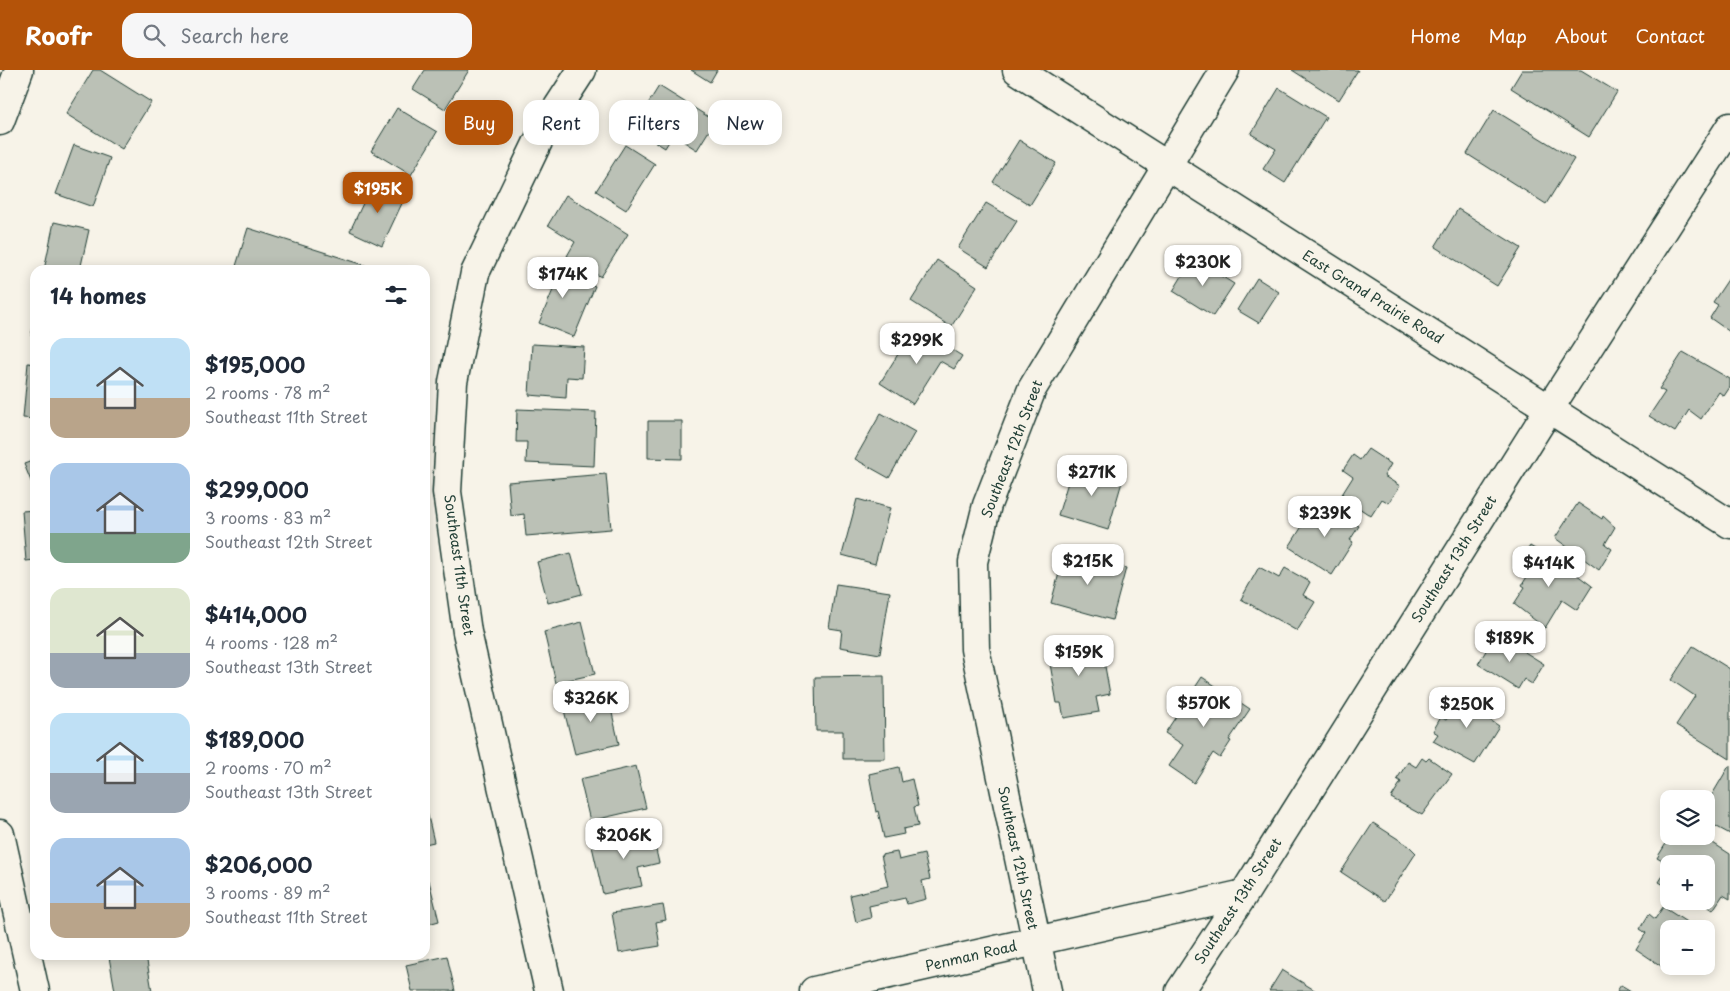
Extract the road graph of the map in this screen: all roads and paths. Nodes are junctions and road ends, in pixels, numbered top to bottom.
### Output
1 (19, 70) edge
2 (582, 70) edge
3 (1017, 70) edge
4 (1225, 70) edge
5 (0, 117) edge
6 (1730, 127) edge
7 (1167, 166) junction
8 (1549, 409) junction
9 (1730, 524) edge
10 (0, 834) edge
11 (4, 870) edge
12 (1244, 894) junction
13 (1036, 941) junction
14 (35, 991) edge
15 (548, 991) edge
16 (814, 991) edge
17 (1047, 991) edge
18 (1180, 991) edge

1 - 5 street
2 - 15 street, Southeast 11th Street
3 - 7 street, East Grand Prairie Road
4 - 7 street, Southeast 12th Street
6 - 8 street, Southeast 13th Street
7 - 8 street, East Grand Prairie Road
7 - 13 street, Southeast 12th Street
8 - 9 street, East Grand Prairie Road
8 - 12 street, Southeast 13th Street
10 - 11 street
11 - 14 street
12 - 13 street, Penman Road
12 - 18 street, Southeast 13th Street
13 - 16 street, Penman Road
13 - 17 street, Southeast 12th Street

